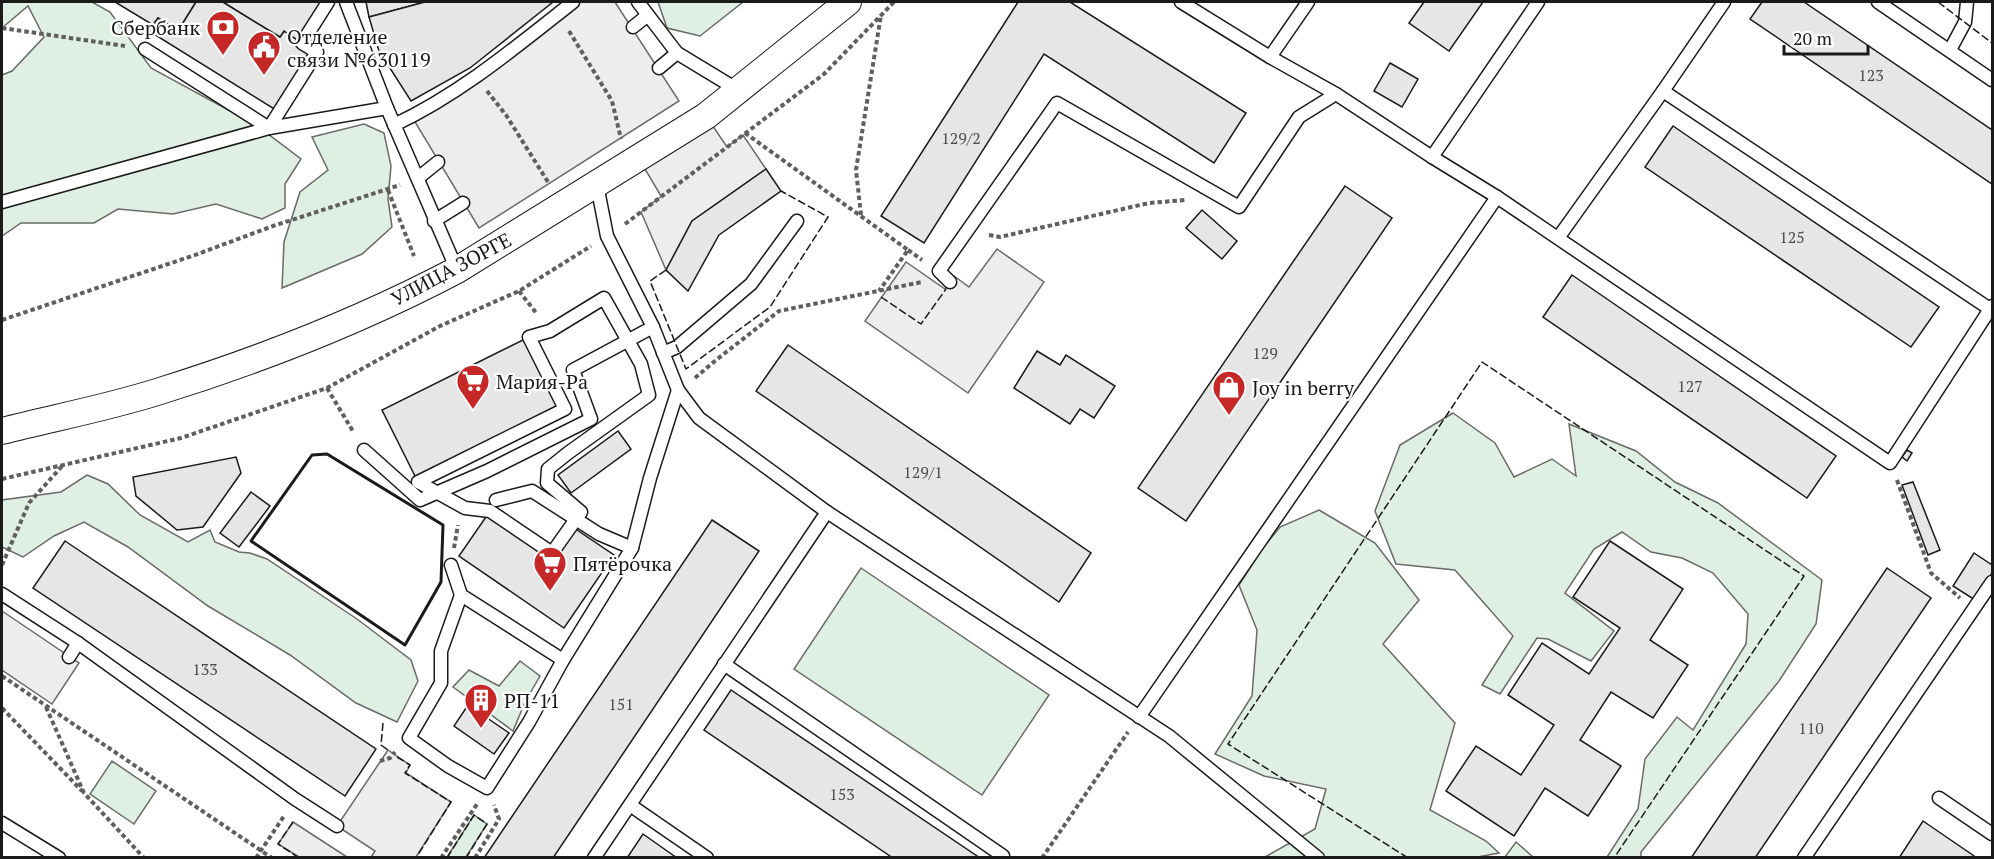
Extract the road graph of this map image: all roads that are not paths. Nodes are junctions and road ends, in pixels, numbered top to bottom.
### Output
1 (328, 2) edge
2 (346, 2) edge
3 (573, 2) edge
4 (638, 2) edge
5 (848, 2) edge
6 (1181, 2) edge
7 (1308, 2) edge
8 (1538, 2) edge
9 (1724, 2) edge
10 (1878, 2) edge
11 (1967, 2) edge
12 (648, 15) junction
13 (633, 27) dead end
14 (145, 49) road end
15 (1950, 50) junction
16 (677, 53) junction
17 (1270, 57) junction
18 (659, 68) dead end
19 (1992, 80) edge
20 (738, 90) junction
21 (1663, 91) junction
22 (1336, 94) junction
23 (387, 108) junction
24 (394, 125) junction
25 (269, 128) junction
26 (1432, 157) junction
27 (438, 162) dead end
28 (418, 178) junction
29 (597, 185) junction
30 (1497, 196) junction
31 (2, 202) edge
32 (464, 203) dead end
33 (434, 221) junction
34 (797, 221) dead end
35 (1558, 238) junction
36 (457, 270) junction
37 (950, 282) dead end
38 (1991, 308) edge
39 (653, 327) junction
40 (628, 340) junction
41 (663, 353) junction
42 (678, 390) junction
43 (3, 425) edge
44 (364, 450) road end
45 (437, 493) junction
46 (496, 500) dead end
47 (827, 512) junction
48 (576, 519) junction
49 (632, 548) junction
50 (452, 565) dead end
51 (1992, 582) edge
52 (2, 594) edge
53 (461, 595) junction
54 (1988, 599) edge
55 (78, 643) junction
56 (69, 657) dead end
57 (563, 660) junction
58 (724, 664) junction
59 (1139, 717) junction
60 (1939, 798) dead end
61 (630, 806) junction
62 (2, 823) edge
63 (337, 826) dead end
64 (1992, 834) edge
65 (1003, 856) edge
66 (59, 858) edge
67 (594, 858) edge
68 (707, 858) edge
69 (1318, 858) edge
70 (1804, 858) edge

1 - 25 lane
2 - 23 lane
3 - 24 lane
4 - 12 lane
5 - 20 street, УЛИЦА ЗОРГЕ
6 - 17 lane
7 - 17 lane
8 - 26 lane
9 - 21 lane
10 - 15 lane
11 - 15 lane
12 - 13 lane
12 - 16 lane
14 - 25 lane
15 - 19 lane
16 - 18 lane
16 - 20 lane
17 - 22 lane
20 - 29 street, УЛИЦА ЗОРГЕ
21 - 35 lane
21 - 38 lane
22 - 26 lane
22 - 37 lane
23 - 24 lane
23 - 25 lane
24 - 28 lane
25 - 31 lane
26 - 30 lane
27 - 28 lane
28 - 33 lane
29 - 36 street, УЛИЦА ЗОРГЕ
29 - 39 lane
30 - 35 lane
30 - 59 lane
32 - 33 lane
33 - 36 lane
34 - 41 lane
35 - 38 lane
36 - 43 street, УЛИЦА ЗОРГЕ
39 - 40 lane
39 - 41 lane
40 - 45 lane
40 - 45 lane
40 - 48 lane
41 - 42 lane
42 - 47 lane
42 - 49 lane
44 - 45 lane
45 - 48 lane
46 - 48 lane
47 - 58 lane
47 - 59 lane
48 - 49 lane
49 - 57 lane
50 - 53 lane
51 - 54 lane
52 - 55 lane
53 - 57 lane
53 - 57 lane
54 - 70 lane
55 - 56 lane
55 - 63 lane
58 - 61 lane
58 - 65 lane
59 - 69 lane
60 - 64 lane
61 - 67 lane
61 - 68 lane
62 - 66 lane

